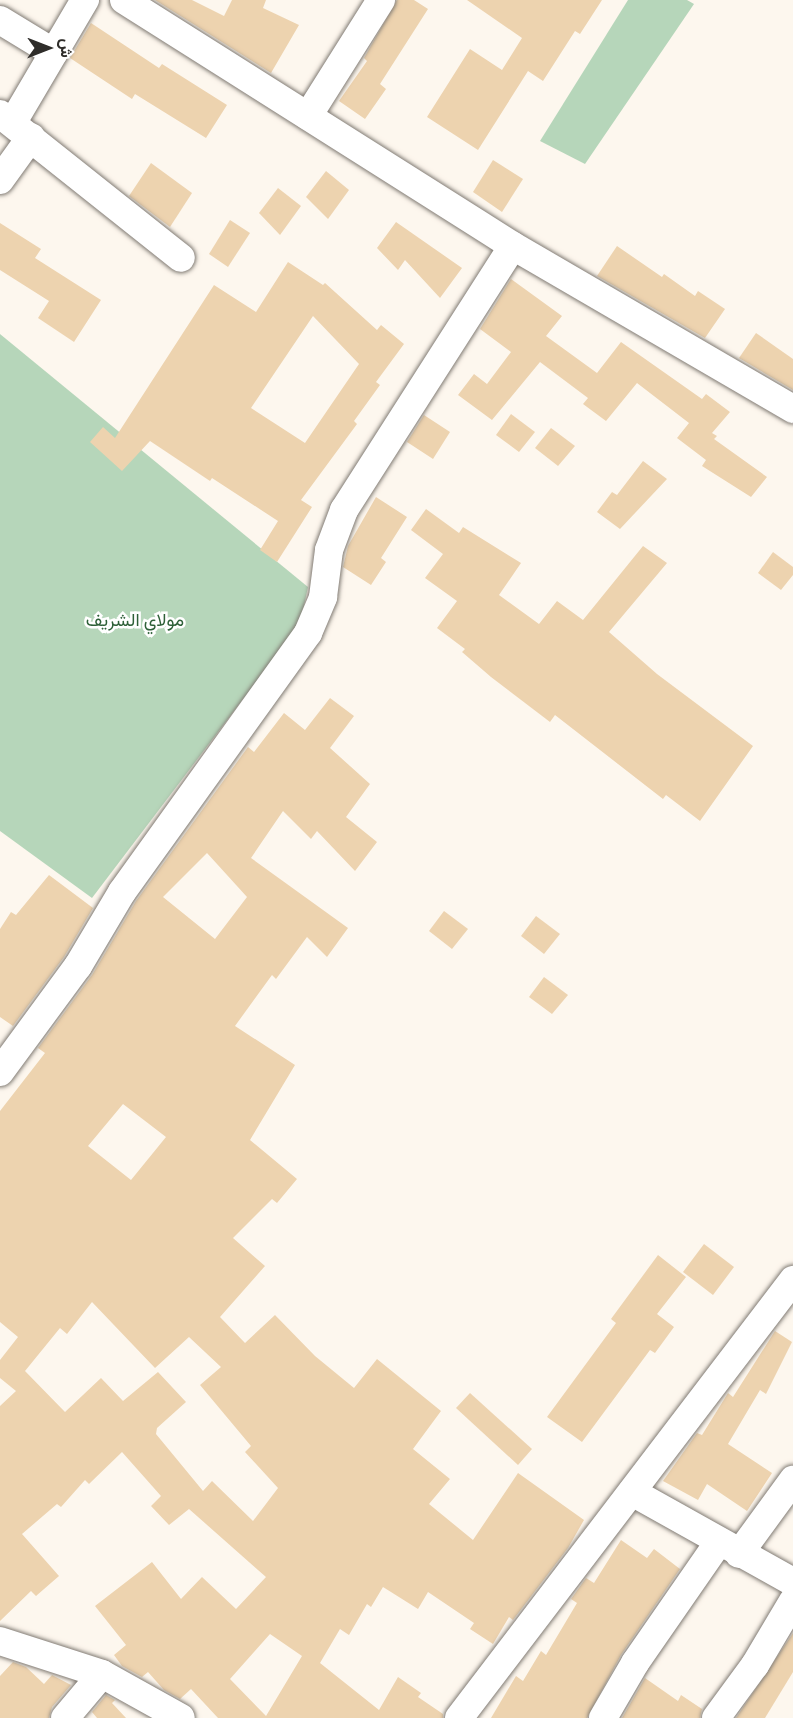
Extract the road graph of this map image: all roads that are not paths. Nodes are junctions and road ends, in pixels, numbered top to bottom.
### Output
1 (85, 0) edge
2 (124, 0) edge
3 (381, 0) edge
4 (0, 20) edge
5 (54, 53) junction
6 (308, 116) junction
7 (15, 125) edge
8 (0, 180) edge
9 (513, 246) junction
10 (181, 258) dead end
11 (793, 409) edge
12 (0, 1072) edge
13 (793, 1280) edge
14 (793, 1480) edge
15 (632, 1492) junction
16 (728, 1548) junction
17 (793, 1582) edge
18 (793, 1601) edge
19 (6, 1652) edge
20 (102, 1674) junction
21 (178, 1717) edge
22 (65, 1718) edge
23 (459, 1718) edge
24 (603, 1718) edge
25 (716, 1718) edge

1 - 5 street
2 - 6 street
3 - 6 street
4 - 5 street
5 - 7 street
6 - 9 street
7 - 8 street
7 - 10 street
9 - 11 street
9 - 12 street
13 - 15 street
14 - 16 street
15 - 16 street
15 - 23 street
16 - 17 street
16 - 24 street
18 - 25 street
19 - 20 street
20 - 21 street
20 - 22 street

